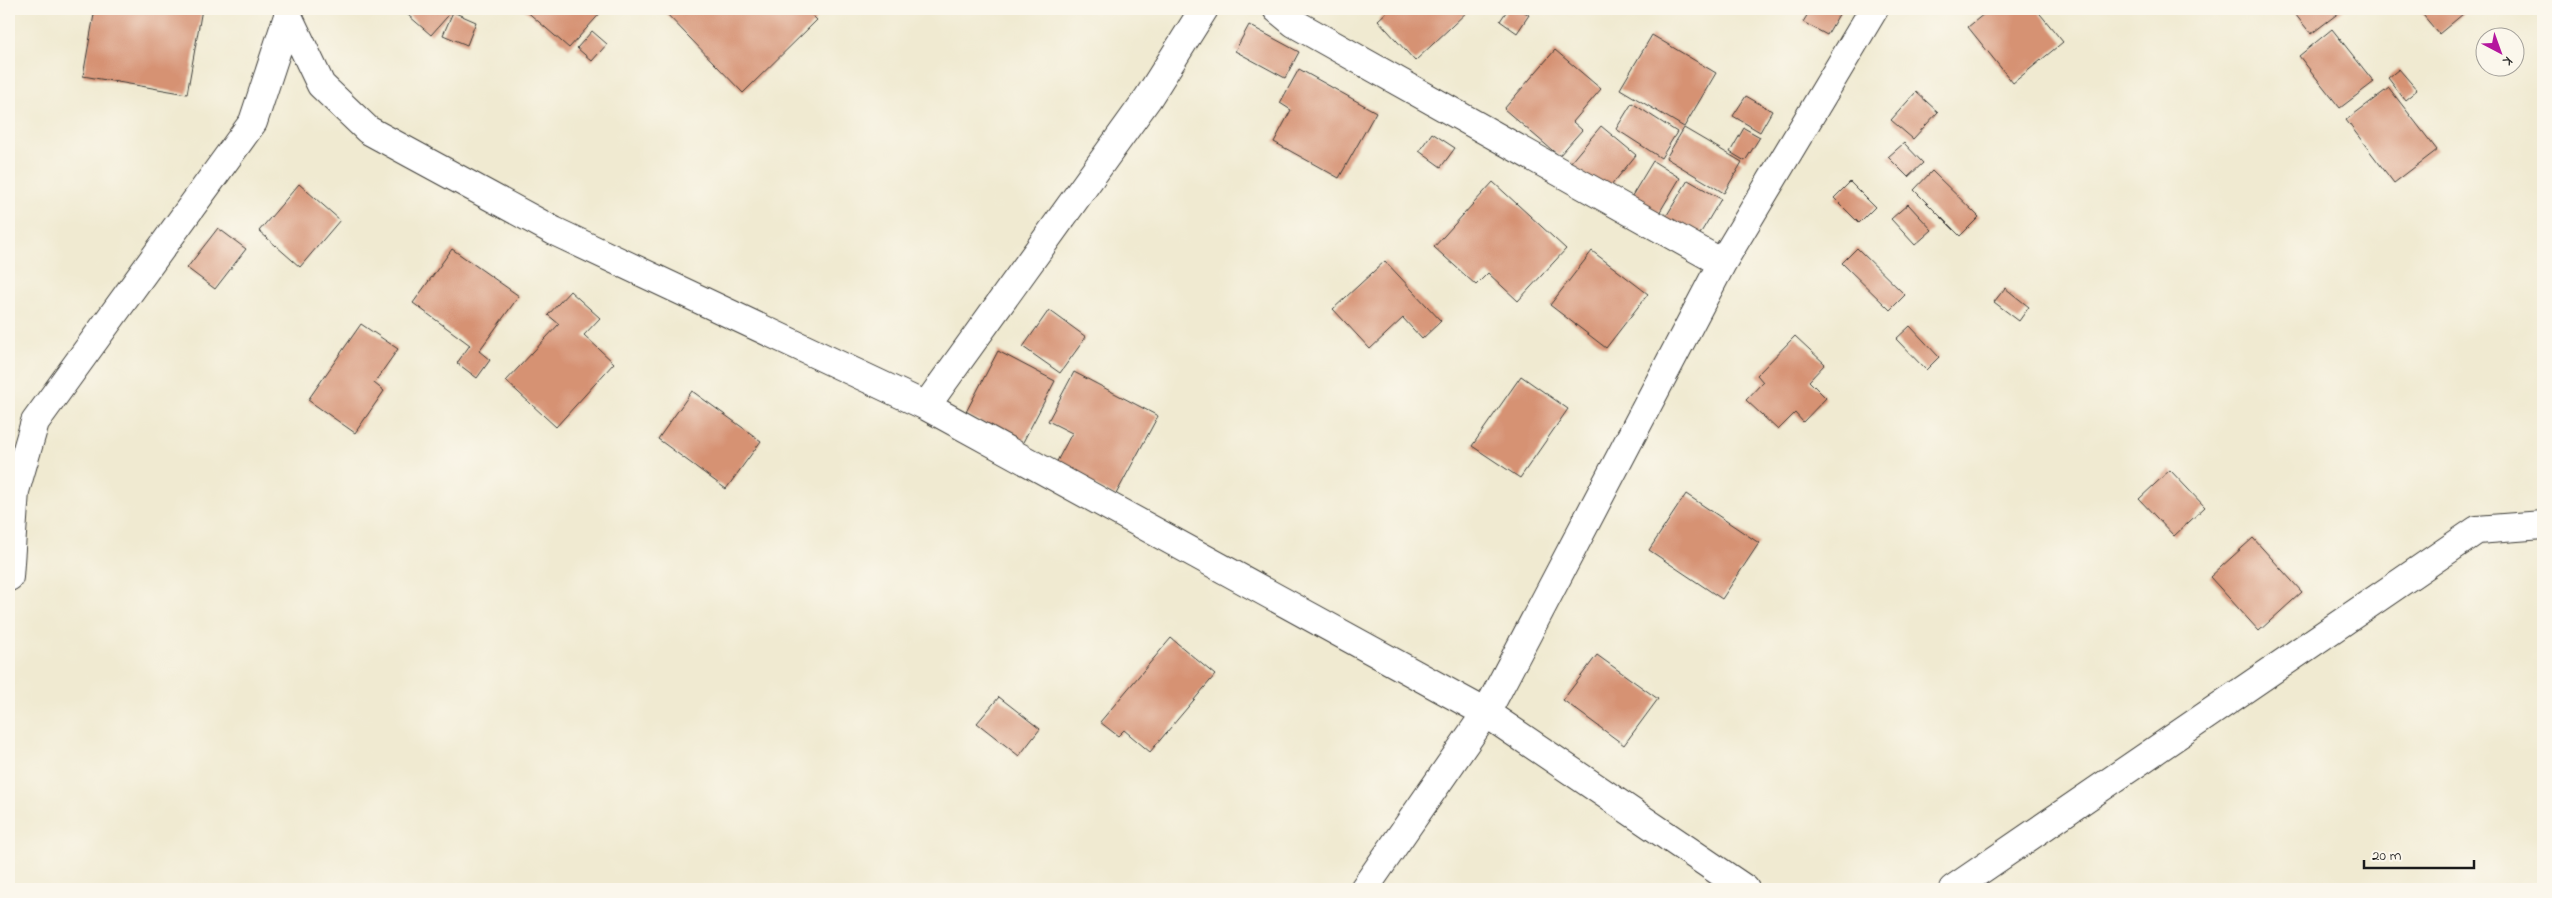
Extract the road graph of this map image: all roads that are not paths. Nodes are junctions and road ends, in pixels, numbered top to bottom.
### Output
1 (1204, 9) edge
2 (1276, 9) edge
3 (1874, 9) edge
4 (288, 12) edge
5 (1722, 264) junction
6 (926, 406) junction
7 (2543, 525) edge
8 (9, 577) edge
9 (1486, 713) junction
10 (1364, 889) edge
11 (1745, 889) edge
12 (1953, 889) edge

1 - 6 street
2 - 5 street
3 - 5 street
4 - 6 street
4 - 8 street
5 - 9 street
6 - 9 street
7 - 12 street
9 - 10 street
9 - 11 street

